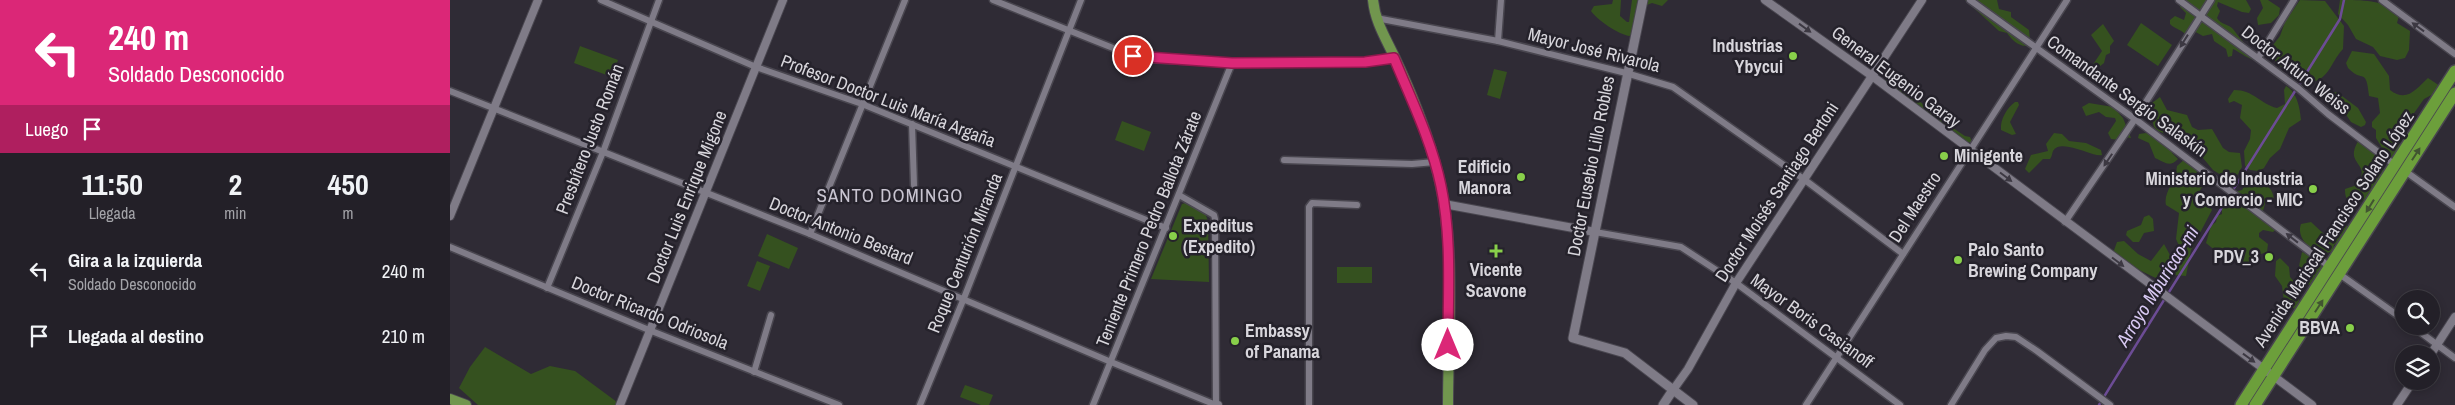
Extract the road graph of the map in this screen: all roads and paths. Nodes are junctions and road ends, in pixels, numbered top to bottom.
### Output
1 (538, 0) edge
2 (601, 0) edge
3 (659, 0) edge
4 (783, 0) edge
5 (905, 0) edge
6 (993, 0) edge
7 (1081, 0) edge
8 (1373, 0) edge
9 (1501, 0) edge
10 (1643, 0) edge
11 (1765, 0) edge
12 (1922, 0) edge
13 (1970, 0) edge
14 (2067, 0) edge
15 (2179, 0) edge
16 (2210, 0) edge
17 (2294, 0) edge
18 (2382, 0) edge
19 (2200, 16) junction
20 (1376, 18) junction
21 (650, 22) junction
22 (1068, 31) junction
23 (1498, 41) junction
24 (2037, 49) junction
25 (2455, 54) edge
26 (1394, 58) junction
27 (2258, 58) junction
28 (1232, 63) junction
29 (756, 67) junction
30 (2455, 71) edge
31 (1626, 73) junction
32 (1872, 76) junction
33 (450, 91) edge
34 (2455, 93) edge
35 (862, 104) junction
36 (494, 109) junction
37 (2136, 119) junction
38 (912, 124) junction
39 (1970, 151) junction
40 (603, 152) junction
41 (1284, 160) dead end
42 (1435, 162) junction
43 (1015, 166) junction
44 (2400, 168) junction
45 (1805, 180) junction
46 (914, 185) dead end
47 (704, 192) junction
48 (1179, 196) junction
49 (1444, 204) junction
50 (1357, 205) dead end
51 (2455, 207) edge
52 (450, 216) edge
53 (2065, 222) junction
54 (1166, 228) junction
55 (1595, 232) junction
56 (810, 234) junction
57 (450, 247) edge
58 (1903, 254) junction
59 (2336, 271) junction
60 (1736, 283) junction
61 (547, 288) junction
62 (964, 298) junction
63 (2395, 314) edge
64 (771, 315) dead end
65 (2455, 317) edge
66 (649, 330) junction
67 (2425, 335) edge
68 (2438, 344) junction
69 (1836, 356) junction
70 (2455, 358) edge
71 (1112, 362) junction
72 (754, 372) junction
73 (2269, 373) junction
74 (1672, 390) junction
75 (2407, 390) edge
76 (450, 399) edge
77 (466, 405) edge
78 (620, 405) edge
79 (839, 405) edge
80 (920, 405) edge
81 (1093, 405) edge
82 (1217, 405) edge
83 (1309, 405) edge
84 (1448, 405) edge
85 (1663, 405) edge
86 (1693, 405) edge
87 (1806, 405) edge
88 (1900, 405) edge
89 (1952, 405) edge
90 (2110, 405) edge
91 (2241, 405) edge
92 (2255, 405) edge
93 (2312, 405) edge
94 (2397, 405) edge

1 - 36 street
2 - 21 street, Profesor Doctor Luis María Argaña
3 - 21 street, Presbítero Justo Román
4 - 29 street, Doctor Luis Enrique Migone
5 - 35 street
6 - 22 street
7 - 22 street, Roque Centurión Miranda
8 - 20 main road
9 - 23 street
10 - 31 main road, Doctor Eusebio Lillo Robles
11 -> 32 street, General Eugenio Garay
12 - 32 street, Doctor Moisés Santiago Bertoni
13 - 24 street, Comandante Sergio Salaskín
14 - 24 street, Del Maestro
15 - 19 street, Doctor Arturo Weiss
16 - 19 street
17 - 27 street
25 -> 18 street
19 - 27 street, Doctor Arturo Weiss
19 -> 37 street
20 - 23 street, Mayor José Rivarola
20 - 26 main road
21 - 29 street, Profesor Doctor Luis María Argaña
21 - 40 street, Presbítero Justo Román
22 - 28 street
22 - 43 street, Roque Centurión Miranda
23 - 31 street, Mayor José Rivarola
24 - 37 street, Comandante Sergio Salaskín
24 - 39 street, Del Maestro
26 - 28 street
26 - 42 main road
27 - 44 street, Doctor Arturo Weiss
28 - 48 street, Teniente Primero Pedro Ballota Zárate
29 - 35 street, Profesor Doctor Luis María Argaña
29 - 47 street, Doctor Luis Enrique Migone
30 - 44 highway, Avenida Mariscal Francisco Solano López
31 - 45 street, Mayor José Rivarola
31 - 55 main road, Doctor Eusebio Lillo Robles
32 - 39 street, General Eugenio Garay
32 - 45 street, Doctor Moisés Santiago Bertoni
33 - 36 street, Doctor Antonio Bestard
44 -> 34 highway, Avenida Mariscal Francisco Solano López
35 - 38 street, Profesor Doctor Luis María Argaña
35 - 56 street
36 - 40 street, Doctor Antonio Bestard
36 - 52 street
37 -> 53 street
59 -> 37 street, Comandante Sergio Salaskín
38 - 43 street, Profesor Doctor Luis María Argaña
38 - 46 street
39 -> 53 street, General Eugenio Garay
39 - 58 street, Del Maestro
40 - 47 street, Doctor Antonio Bestard
40 - 61 street, Presbítero Justo Román
41 - 42 street
42 - 49 main road
43 - 54 street, Profesor Doctor Luis María Argaña
43 - 62 street, Roque Centurión Miranda
44 - 51 street, Doctor Arturo Weiss
44 - 59 highway, Avenida Mariscal Francisco Solano López
45 - 58 street, Mayor José Rivarola
45 - 60 street, Doctor Moisés Santiago Bertoni
47 - 56 street, Doctor Antonio Bestard
47 - 66 street, Doctor Luis Enrique Migone
48 - 54 street, Teniente Primero Pedro Ballota Zárate
48 - 82 street
49 - 55 street, Mayor Boris Casianoff
49 - 84 main road
50 - 83 street
53 -> 73 street, General Eugenio Garay
54 - 71 street, Teniente Primero Pedro Ballota Zárate
55 - 60 street, Mayor Boris Casianoff
55 - 74 main road, Doctor Eusebio Lillo Robles
56 - 62 street, Doctor Antonio Bestard
57 - 61 street, Doctor Ricardo Odriosola
58 - 69 street, Del Maestro
59 - 63 street, Comandante Sergio Salaskín
59 - 73 highway, Avenida Mariscal Francisco Solano López
60 - 69 street, Mayor Boris Casianoff
60 - 74 street, Doctor Moisés Santiago Bertoni
61 - 66 street, Doctor Ricardo Odriosola
62 - 71 street, Doctor Antonio Bestard
62 - 80 street, Roque Centurión Miranda
64 - 72 street
65 - 68 street
66 - 72 street, Doctor Ricardo Odriosola
66 - 78 street, Doctor Luis Enrique Migone
67 - 68 street
68 - 70 street
69 - 87 street, Del Maestro
69 - 88 street, Mayor Boris Casianoff
71 - 81 street, Teniente Primero Pedro Ballota Zárate
71 - 82 street, Doctor Antonio Bestard
72 - 79 street, Doctor Ricardo Odriosola
73 - 91 highway, Avenida Mariscal Francisco Solano López
73 - 92 highway, Avenida Mariscal Francisco Solano López
73 - 93 street, General Eugenio Garay
74 - 85 main road, Doctor Moisés Santiago Bertoni
74 - 86 main road
75 - 94 street
76 - 77 main road
89 - 90 street

